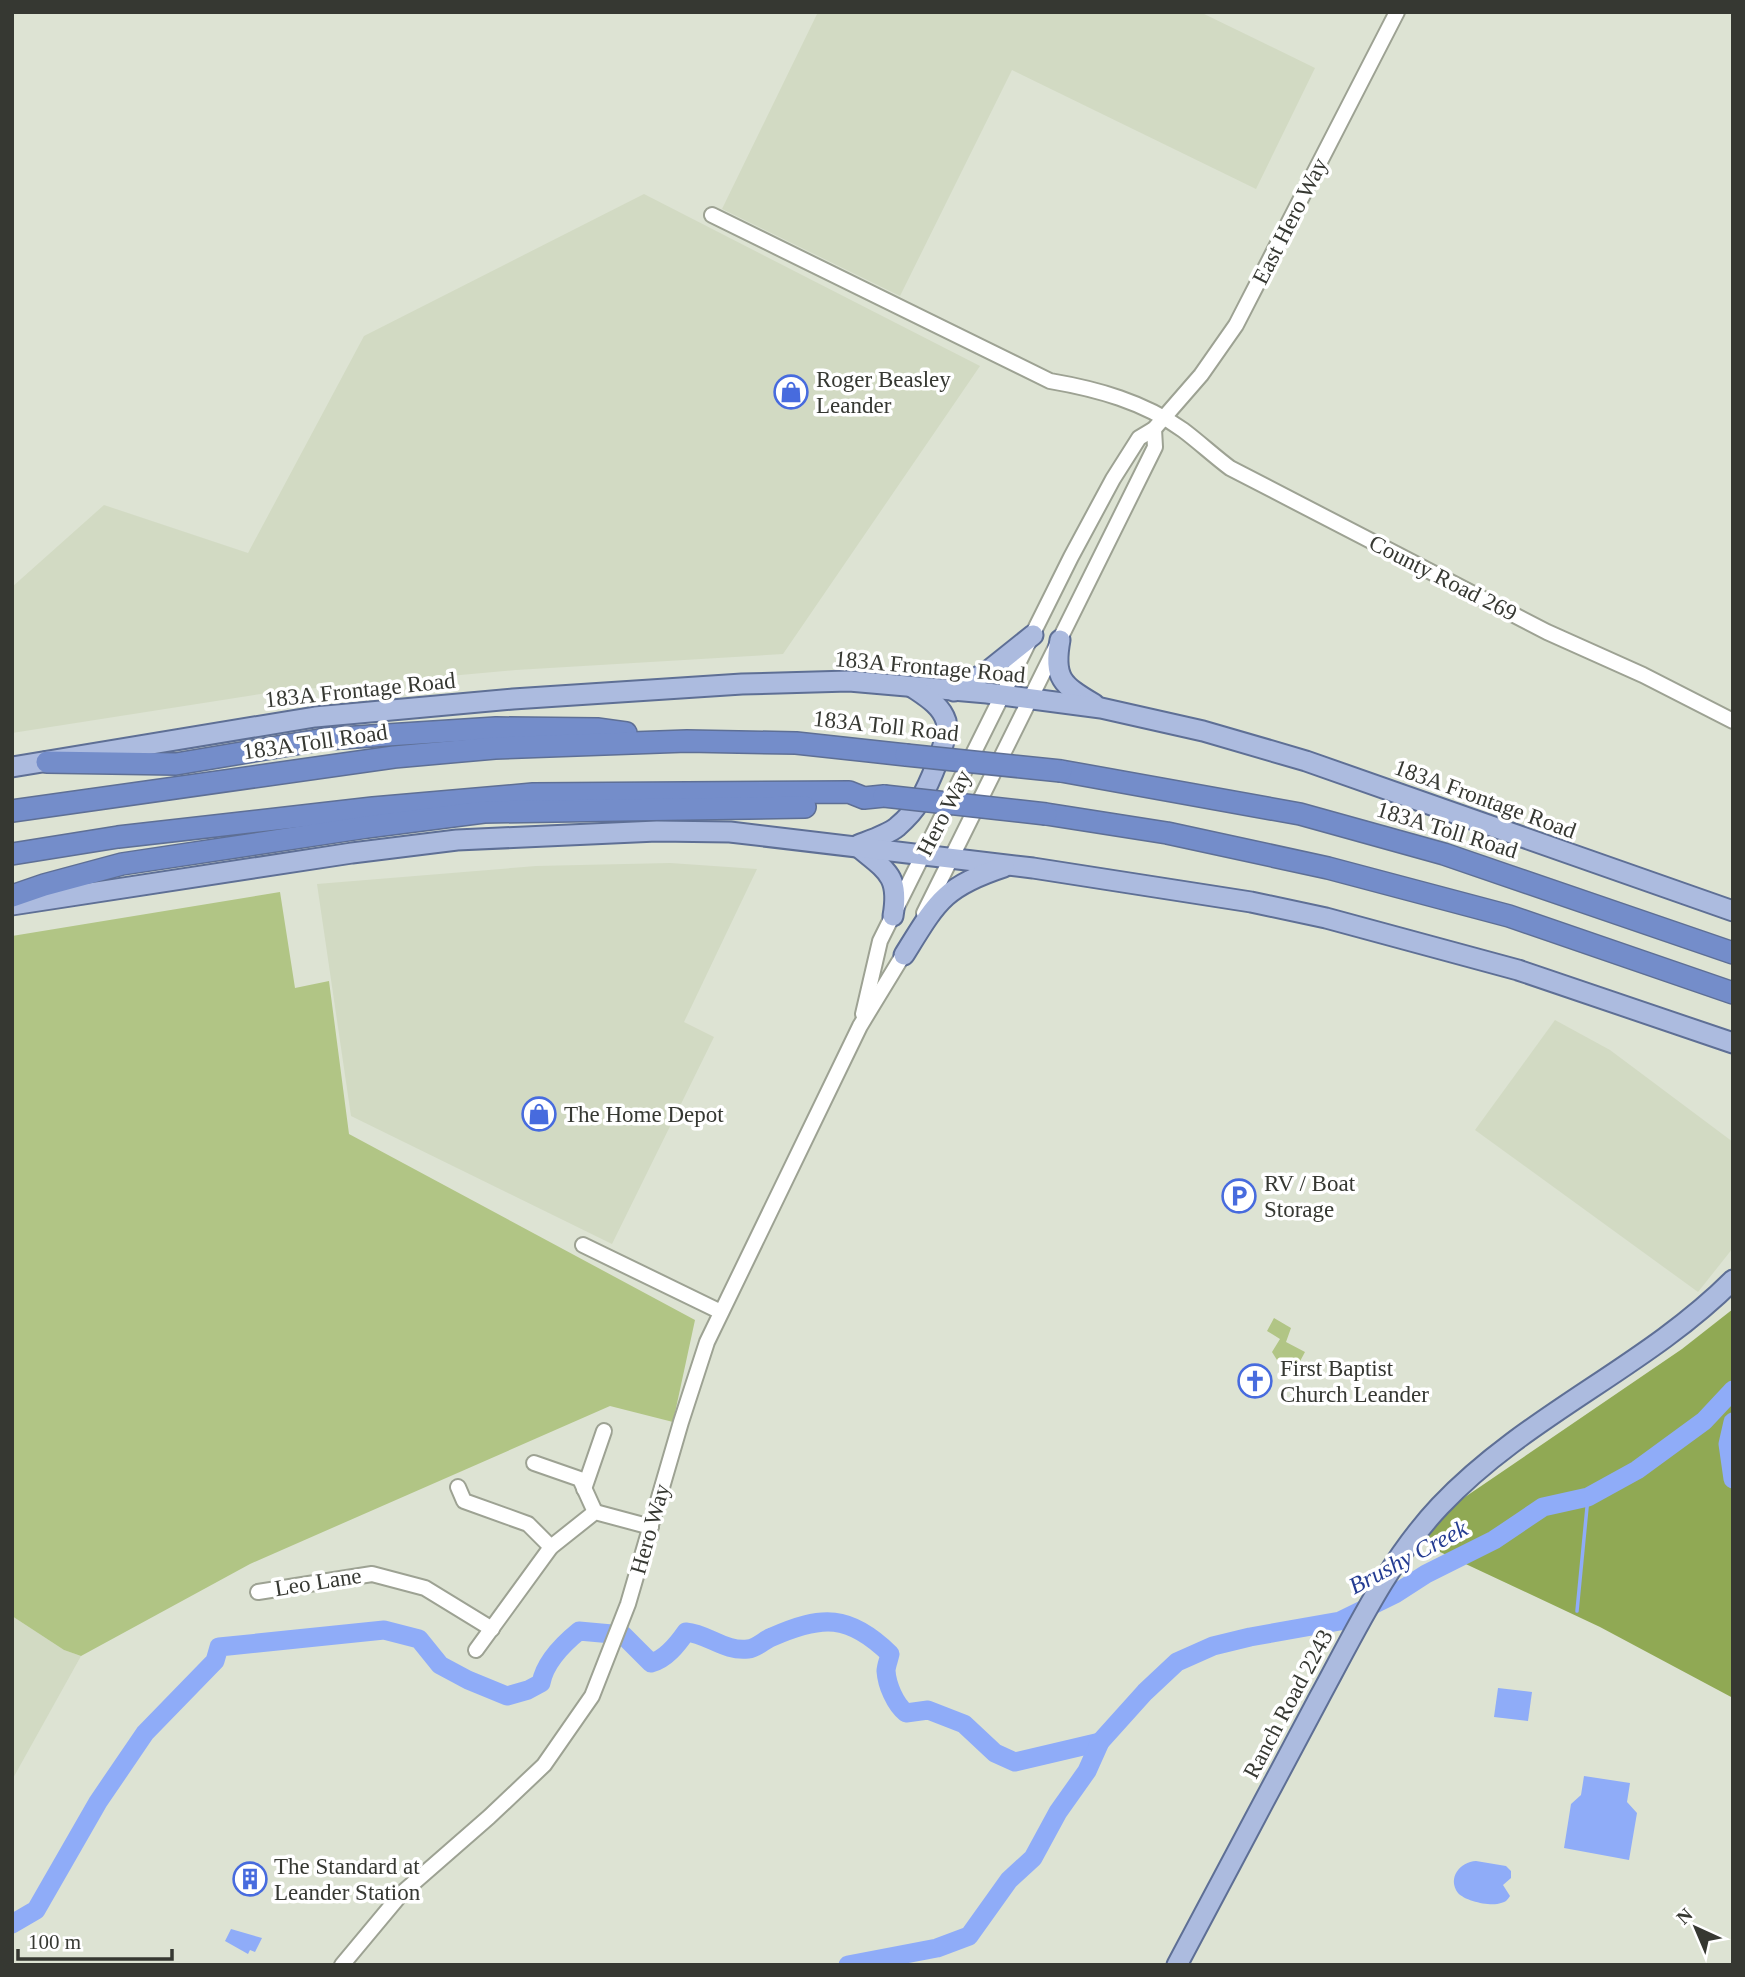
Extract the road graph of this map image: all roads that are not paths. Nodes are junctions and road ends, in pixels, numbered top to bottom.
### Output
1 (1397, 12) edge
2 (712, 215) dead end
3 (1158, 423) junction
4 (1034, 635) junction
5 (1059, 640) junction
6 (912, 687) junction
7 (954, 691) junction
8 (1003, 696) junction
9 (1030, 700) junction
10 (1101, 708) junction
11 (1733, 721) edge
12 (687, 741) junction
13 (47, 762) junction
14 (12, 767) edge
15 (874, 797) junction
16 (12, 811) edge
17 (858, 846) junction
18 (12, 854) edge
19 (923, 854) junction
20 (951, 858) junction
21 (1009, 866) junction
22 (12, 896) edge
23 (12, 905) edge
24 (1733, 911) edge
25 (892, 916) junction
26 (1733, 953) edge
27 (904, 955) junction
28 (1733, 993) edge
29 (860, 1026) junction
30 (1733, 1043) edge
31 (583, 1245) dead end
32 (1733, 1280) edge
33 (721, 1312) junction
34 (604, 1431) dead end
35 (534, 1463) dead end
36 (458, 1488) dead end
37 (584, 1489) junction
38 (595, 1511) junction
39 (651, 1527) junction
40 (551, 1547) junction
41 (258, 1592) dead end
42 (492, 1629) junction
43 (476, 1650) dead end
44 (342, 1965) edge
45 (1177, 1965) edge

1 - 3 street, East Hero Way
2 - 3 street, County Road 269
3 - 4 street, Hero Way
3 - 5 street, Hero Way
3 - 11 street, County Road 269
4 - 7 main road
4 - 8 street, Hero Way
5 - 9 street, Hero Way
5 - 10 main road
6 - 7 main road, 183A Frontage Road
6 - 13 main road, 183A Frontage Road
6 - 17 main road
7 - 8 main road, 183A Frontage Road
8 - 9 main road, 183A Frontage Road
8 - 19 street, Hero Way
9 - 10 main road, 183A Frontage Road
9 - 20 street, Hero Way
10 - 24 main road, 183A Frontage Road
12 - 13 highway
12 - 16 highway, 183A Toll Road
12 - 26 highway, 183A Toll Road, bridge
13 - 14 main road, 183A Frontage Road
15 - 18 highway
15 - 22 highway
15 - 28 highway, bridge
17 - 19 main road
17 - 23 main road
17 - 25 main road
19 - 20 main road
19 - 25 street, Hero Way
20 - 21 main road
20 - 27 street, Hero Way
21 - 27 main road
21 - 30 main road
25 - 29 street, Hero Way
27 - 29 street, Hero Way
29 - 33 street, Hero Way
31 - 33 street
32 - 45 main road, Ranch Road 2243
33 - 39 street, Hero Way
34 - 37 street
35 - 37 street
36 - 40 street
37 - 38 street
38 - 39 street
38 - 40 street
39 - 44 street, Hero Way
40 - 42 street
41 - 42 street, Leo Lane
42 - 43 street

